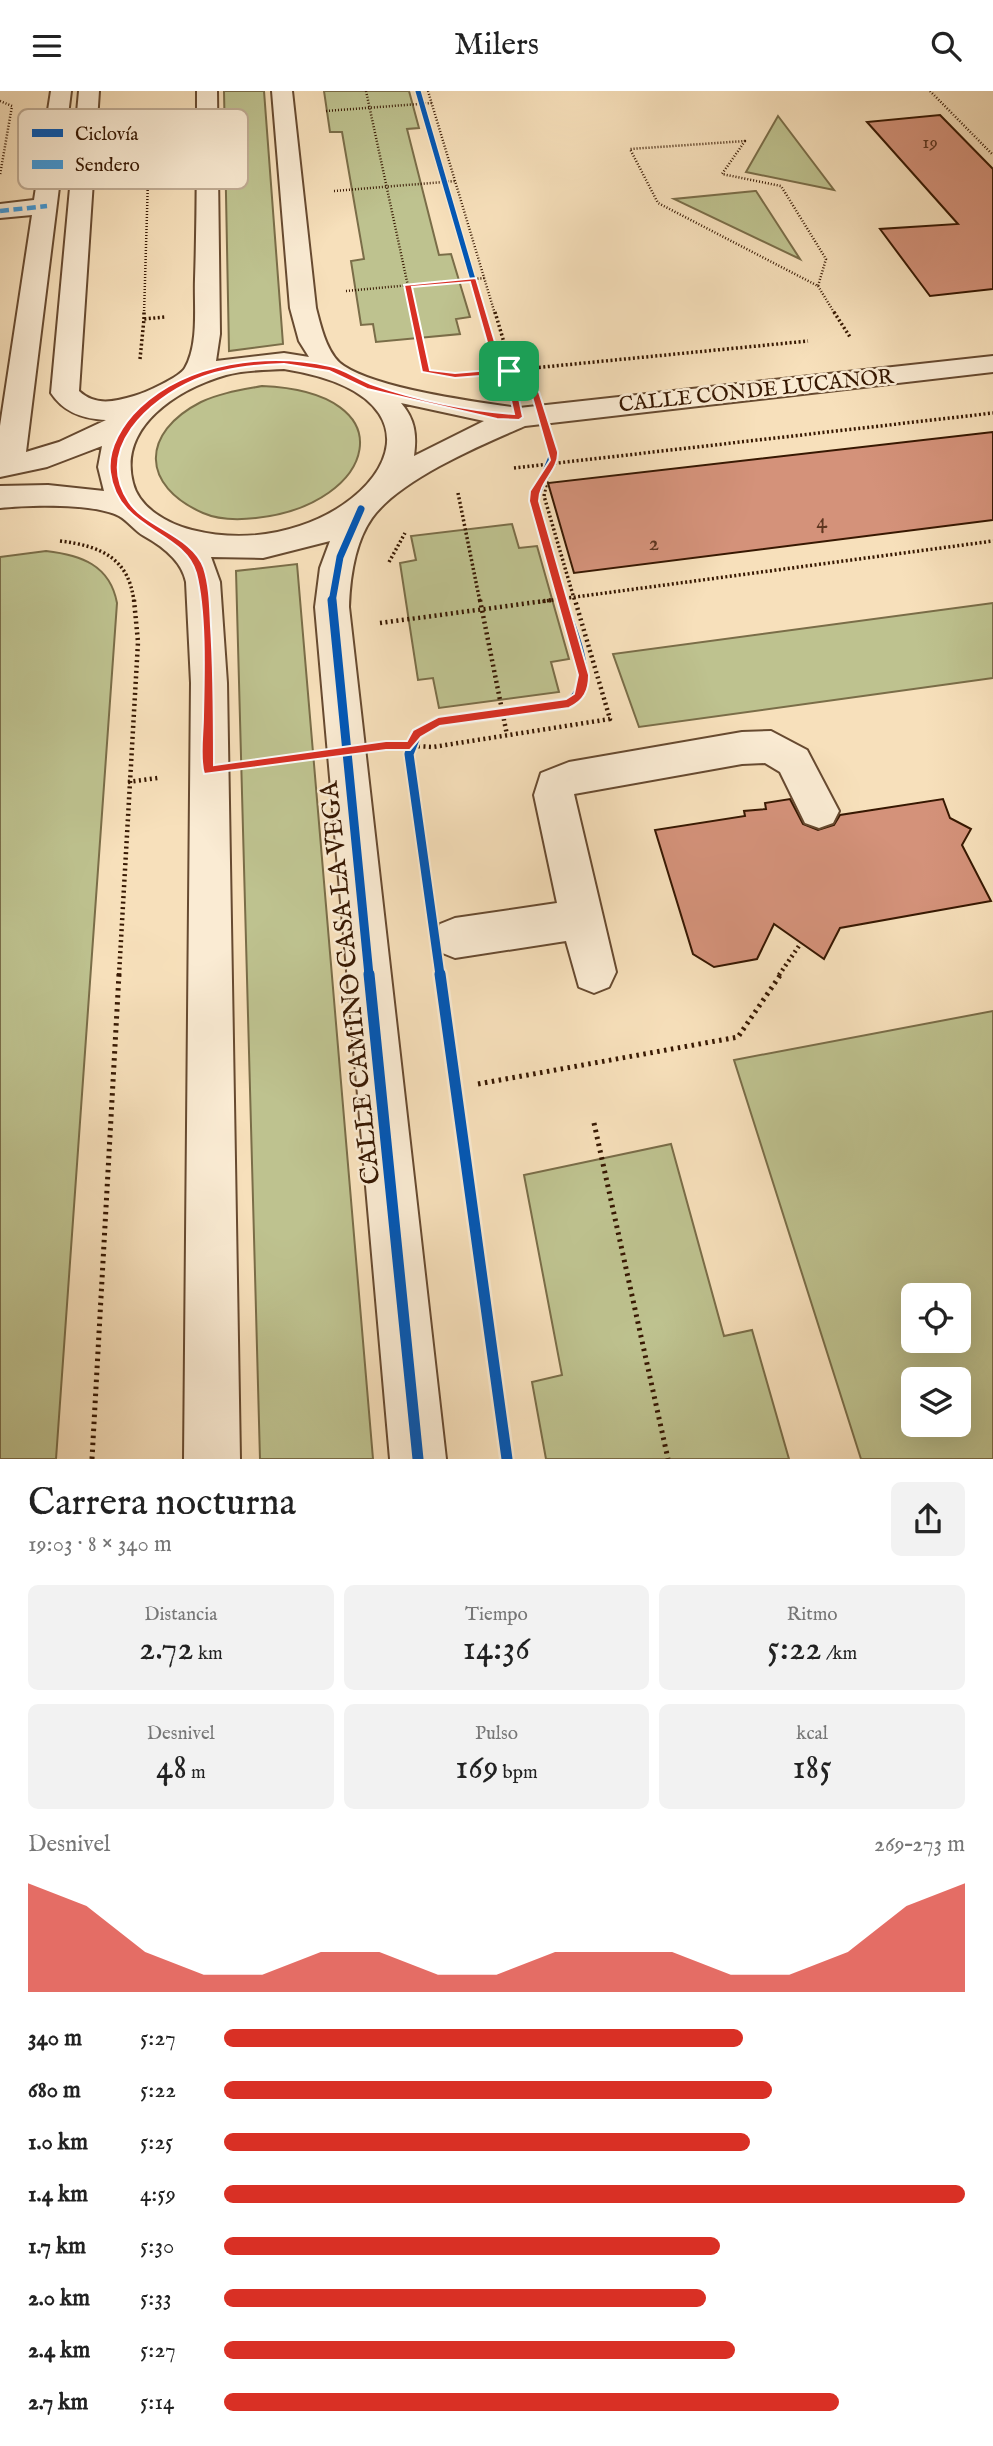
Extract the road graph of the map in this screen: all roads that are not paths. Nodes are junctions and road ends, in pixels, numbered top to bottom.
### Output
1 (61, 91) edge
2 (207, 91) edge
3 (282, 91) edge
4 (59, 109) edge
5 (207, 109) edge
6 (49, 189) edge
7 (84, 189) edge
8 (209, 189) edge
9 (47, 206) junction
10 (0, 211) edge
11 (993, 364) edge
12 (331, 369) junction
13 (193, 378) junction
14 (370, 387) junction
15 (144, 409) junction
16 (531, 416) junction
17 (4, 467) edge
18 (0, 497) edge
19 (372, 498) junction
20 (126, 507) junction
21 (169, 535) junction
22 (820, 811) dead end
23 (582, 919) junction
24 (455, 938) dead end
25 (594, 972) dead end
26 (212, 1459) edge
27 (418, 1459) edge

1 - 4 street
2 - 5 street
3 - 12 street
6 - 9 street
7 - 15 street
8 - 13 street
9 - 10 street
9 - 17 street
11 - 16 street, CALLE CONDE LUCANOR
12 - 13 street
12 - 14 street
13 - 15 street
14 - 16 street, CALLE CONDE LUCANOR
14 - 19 street
15 - 17 street
15 - 20 street
16 - 19 street, CALLE CONDE LUCANOR
18 - 20 street
19 - 21 street
19 - 27 street, CALLE CAMINO CASA LA VEGA
20 - 21 street
21 - 26 street
22 - 23 street
23 - 24 street
23 - 25 street

